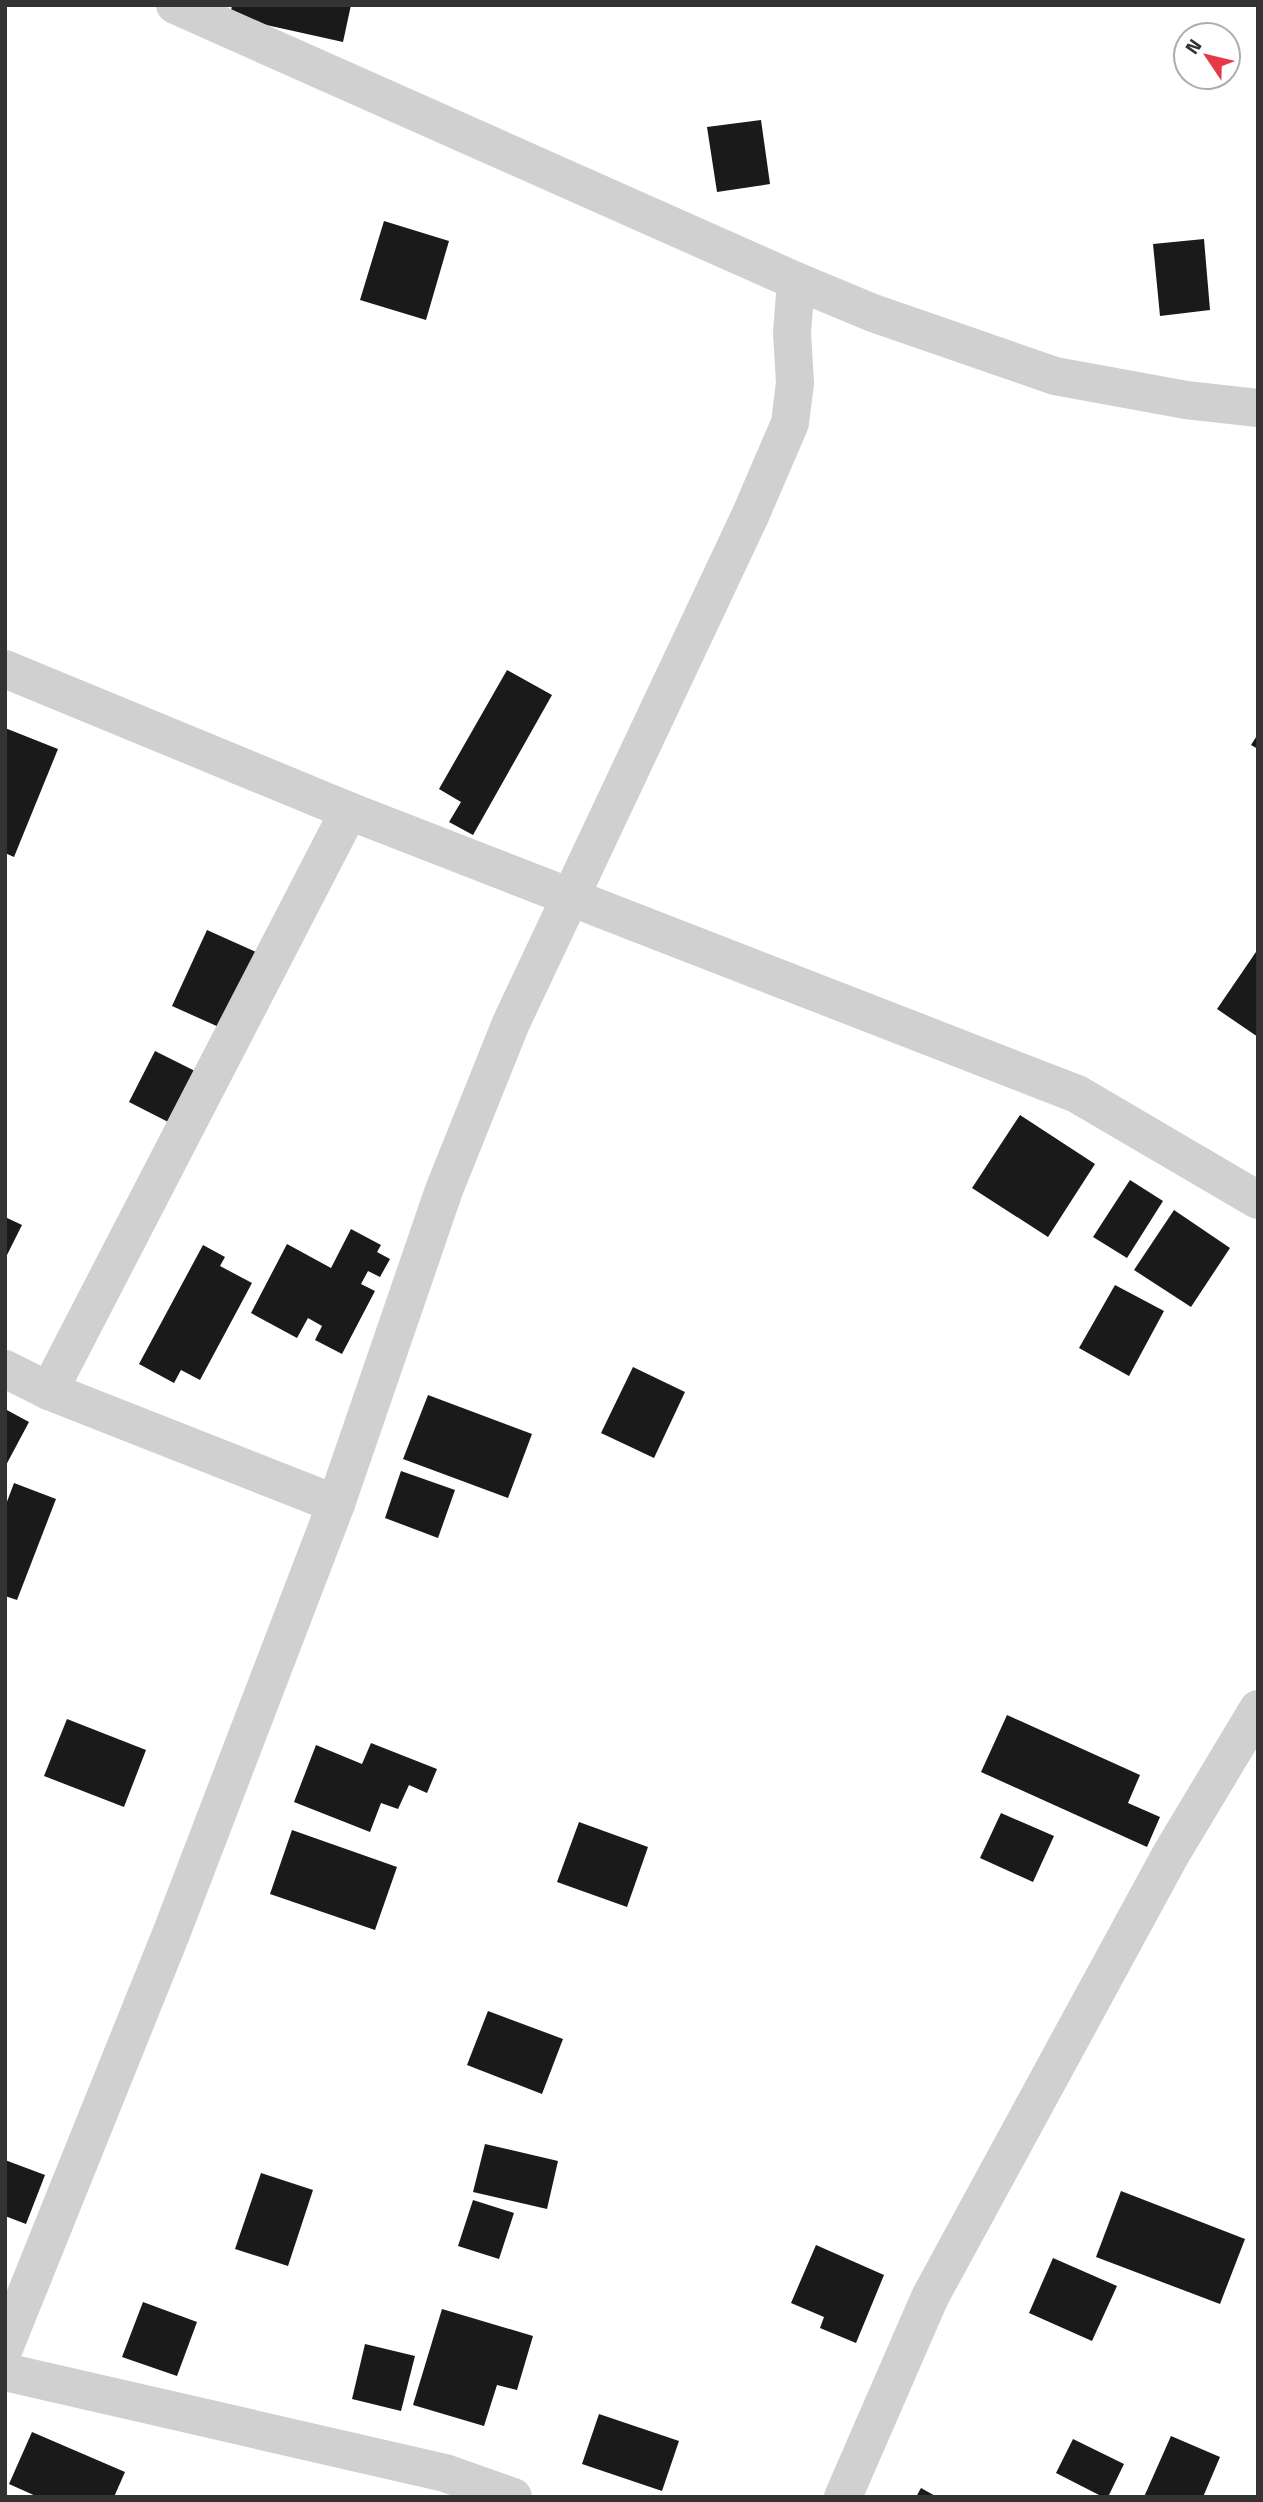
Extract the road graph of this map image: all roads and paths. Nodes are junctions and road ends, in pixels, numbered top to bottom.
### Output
1 (175, 5) edge
2 (796, 281) junction
3 (1258, 408) edge
4 (5, 669) edge
5 (348, 811) junction
6 (571, 895) junction
7 (1258, 1200) edge
8 (5, 1369) edge
9 (49, 1391) junction
10 (336, 1504) junction
11 (1258, 1709) edge
12 (5, 2346) edge
13 (5, 2372) edge
14 (513, 2497) edge
15 (843, 2497) edge

1 - 2 street
2 - 3 street
2 - 6 street
4 - 5 street
5 - 6 street
5 - 9 street
6 - 7 street
6 - 10 street
8 - 9 street
9 - 10 street
10 - 12 street
11 - 15 street
13 - 14 street

